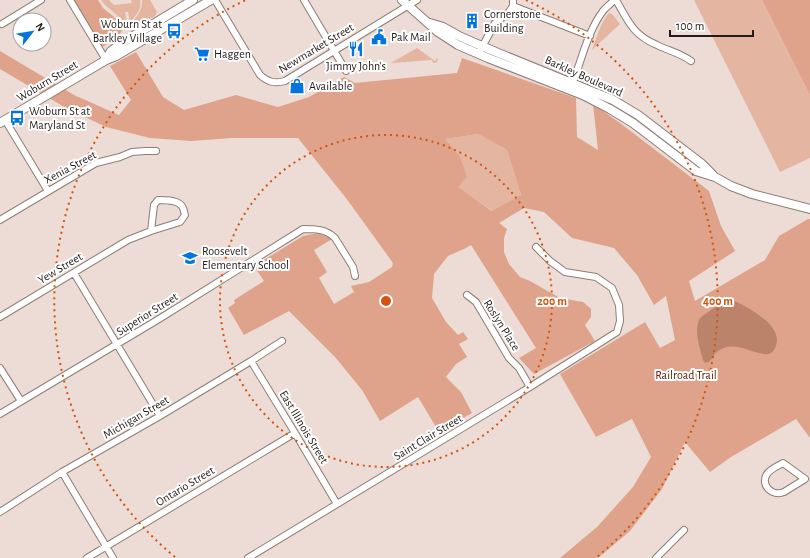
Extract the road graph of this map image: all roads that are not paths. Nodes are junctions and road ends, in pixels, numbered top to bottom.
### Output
1 (41, 0) edge
2 (70, 0) edge
3 (193, 0) edge
4 (211, 0) edge
5 (215, 0) edge
6 (304, 0) edge
7 (417, 0) edge
8 (615, 0) edge
9 (405, 3) edge
10 (513, 3) edge
11 (428, 23) junction
12 (2, 24) dead end
13 (590, 36) junction
14 (482, 46) junction
15 (334, 51) junction
16 (478, 54) junction
17 (106, 60) junction
18 (691, 61) dead end
19 (346, 70) dead end
20 (571, 87) junction
21 (2, 122) edge
22 (156, 151) dead end
23 (48, 192) junction
24 (810, 209) edge
25 (0, 220) edge
26 (151, 231) junction
27 (536, 247) dead end
28 (74, 273) junction
29 (355, 276) dead end
30 (467, 294) dead end
31 (0, 317) edge
32 (282, 341) dead end
33 (117, 345) junction
34 (251, 361) junction
35 (0, 368) edge
36 (530, 388) junction
37 (21, 401) junction
38 (0, 414) edge
39 (160, 416) junction
40 (295, 433) junction
41 (62, 472) junction
42 (808, 480) edge
43 (337, 504) junction
44 (0, 512) edge
45 (684, 530) dead end
46 (106, 546) junction
47 (87, 558) edge
48 (114, 558) edge
49 (248, 558) edge
50 (656, 558) edge

1 - 12 street
2 - 17 street
3 - 17 main road, Woburn Street
4 - 17 main road, Woburn Street
5 - 15 street, Newmarket Street
6 - 15 street
7 - 9 street, Newmarket Street
8 - 13 street
8 - 18 street
9 - 11 main road, Barkley Boulevard
9 - 15 street, Newmarket Street
10 - 13 street
10 - 14 street
11 - 14 main road, Barkley Boulevard
11 - 16 main road, Barkley Boulevard
13 - 20 street
14 - 16 street
14 - 20 main road, Barkley Boulevard
15 - 19 street
16 - 20 main road, Barkley Boulevard
17 - 21 main road, Woburn Street
20 - 24 main road, Barkley Boulevard
21 - 23 street
22 - 23 street, Xenia Street
23 - 25 street, Xenia Street
26 - 26 street
26 - 28 street, Yew Street
27 - 36 street, Saint Clair Street
28 - 31 street, Yew Street
28 - 33 street
29 - 33 street, Superior Street
30 - 36 street, Roslyn Place
32 - 34 street, Michigan Street
33 - 37 street, Superior Street
33 - 39 street
34 - 39 street, Michigan Street
34 - 40 street, East Illinois Street
35 - 37 street
36 - 43 street, Saint Clair Street
37 - 38 street, Superior Street
39 - 41 street, Michigan Street
40 - 43 street, East Illinois Street
40 - 46 street, Ontario Street
41 - 44 street, Michigan Street
41 - 46 street
42 - 42 street
43 - 49 street, Saint Clair Street
45 - 50 street
46 - 47 street, Ontario Street
46 - 48 street

